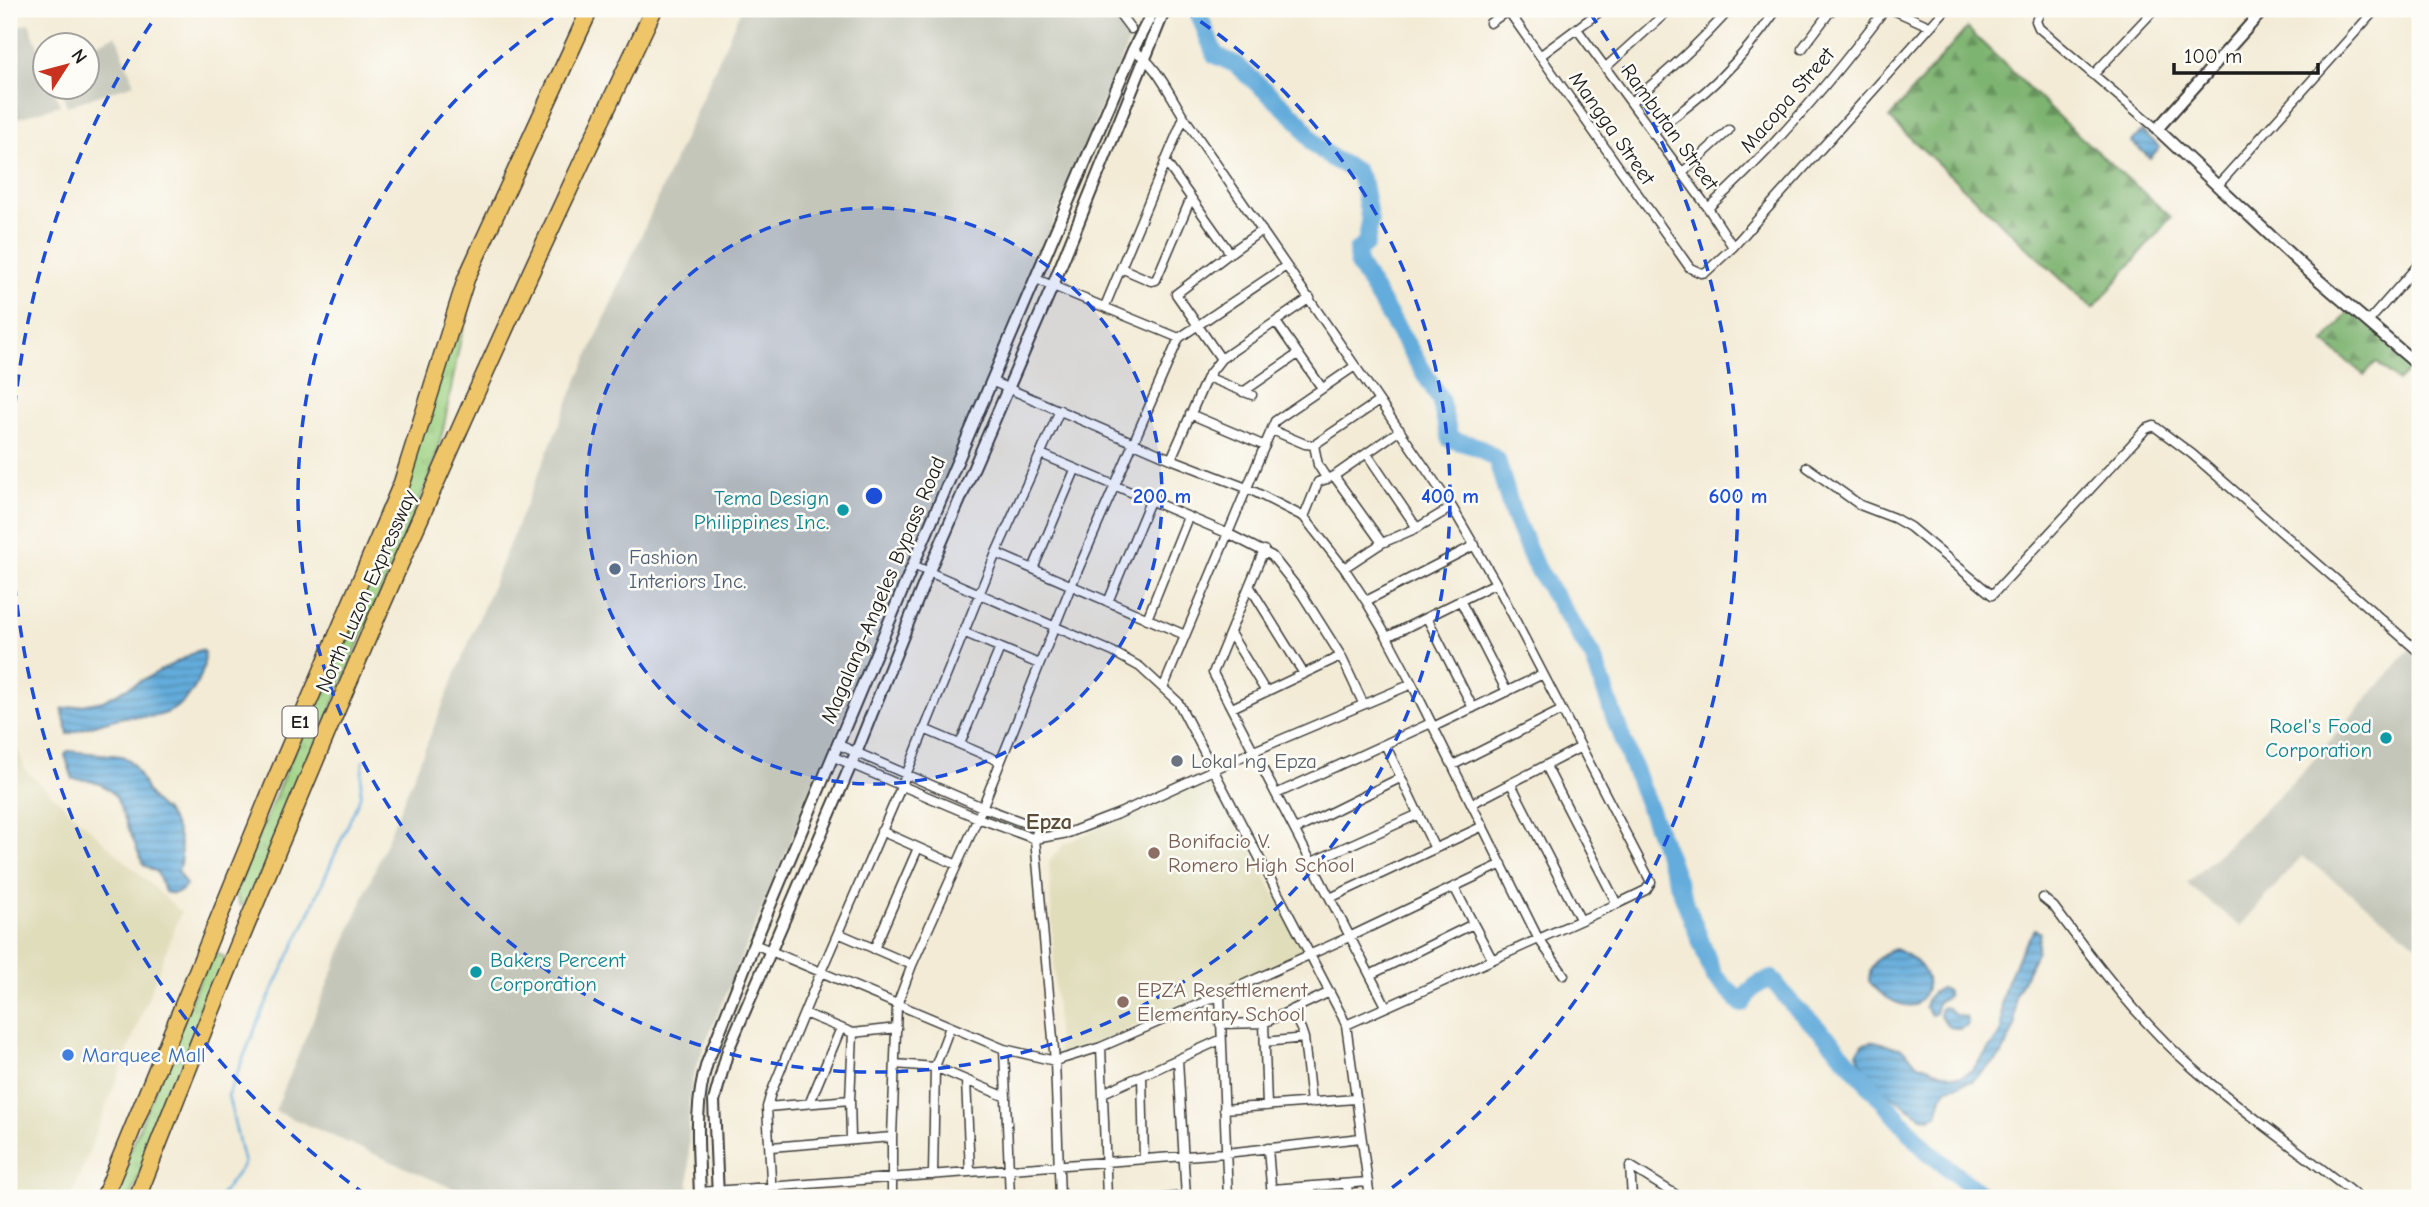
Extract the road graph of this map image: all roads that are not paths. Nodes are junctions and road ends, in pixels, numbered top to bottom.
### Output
1 (590, 9) edge
2 (654, 9) edge
3 (1116, 9) edge
4 (1154, 9) edge
5 (1165, 9) edge
6 (1509, 9) edge
7 (1603, 9) edge
8 (1670, 9) edge
9 (1730, 9) edge
10 (1777, 9) edge
11 (1832, 9) edge
12 (1885, 9) edge
13 (1891, 9) edge
14 (1946, 9) edge
15 (2041, 9) edge
16 (2155, 9) edge
17 (2264, 9) edge
18 (2376, 9) edge
19 (1490, 23) dead end
20 (1929, 26) junction
21 (1131, 29) dead end
22 (1577, 29) junction
23 (1802, 49) dead end
24 (1133, 50) junction
25 (1540, 57) junction
26 (1146, 58) junction
27 (1606, 67) junction
28 (2093, 75) junction
29 (1631, 102) junction
30 (1184, 117) junction
31 (2157, 129) junction
32 (1728, 130) dead end
33 (1652, 132) junction
34 (1166, 161) junction
35 (1682, 173) junction
36 (2218, 185) junction
37 (1191, 198) junction
38 (1708, 208) junction
39 (1262, 230) junction
40 (1733, 247) junction
41 (1230, 253) junction
42 (2420, 263) edge
43 (1286, 266) junction
44 (1121, 268) junction
45 (1036, 279) junction
46 (1053, 285) junction
47 (1310, 299) junction
48 (1105, 306) junction
49 (1276, 322) junction
50 (2368, 322) junction
51 (1198, 326) junction
52 (1179, 338) junction
53 (1298, 354) junction
54 (1221, 359) junction
55 (1355, 366) junction
56 (2420, 367) edge
57 (1207, 377) junction
58 (991, 381) junction
59 (1009, 388) junction
60 (1322, 388) junction
61 (1379, 401) junction
62 (1060, 410) junction
63 (1190, 414) junction
64 (1272, 430) junction
65 (1400, 430) junction
66 (1134, 443) junction
67 (1314, 445) junction
68 (1265, 446) junction
69 (1041, 454) junction
70 (1367, 454) junction
71 (1171, 459) junction
72 (1807, 467) dead end
73 (1075, 470) junction
74 (1331, 478) junction
75 (1115, 485) junction
76 (1249, 489) junction
77 (1150, 501) junction
78 (1452, 507) junction
79 (1188, 517) junction
80 (1304, 517) junction
81 (1417, 528) junction
82 (1229, 534) junction
83 (1382, 543) junction
84 (1475, 545) junction
85 (1264, 550) junction
86 (996, 553) junction
87 (913, 565) junction
88 (1344, 568) junction
89 (1032, 569) junction
90 (929, 571) junction
91 (1496, 583) junction
92 (1071, 586) junction
93 (1250, 587) junction
94 (979, 593) junction
95 (1460, 600) junction
96 (1366, 601) junction
97 (1108, 602) junction
98 (1426, 618) junction
99 (1147, 619) junction
100 (1055, 627) junction
101 (963, 632) junction
102 (1230, 633) junction
103 (1185, 635) junction
104 (1387, 637) junction
105 (1000, 648) junction
106 (2420, 653) edge
107 (1341, 656) junction
108 (1039, 664) junction
109 (1304, 674) junction
110 (1543, 674) junction
111 (1412, 684) junction
112 (1164, 686) junction
113 (1266, 692) junction
114 (1507, 692) junction
115 (1363, 703) junction
116 (1232, 708) junction
117 (1473, 708) junction
118 (1562, 710) junction
119 (1432, 725) junction
120 (924, 729) junction
121 (960, 744) junction
122 (1385, 744) junction
123 (839, 745) junction
124 (1581, 747) junction
125 (1254, 751) junction
126 (856, 753) junction
127 (834, 757) junction
128 (999, 761) junction
129 (851, 765) junction
130 (1453, 765) junction
131 (1546, 766) junction
132 (1214, 769) junction
133 (906, 775) junction
134 (1400, 778) junction
135 (1511, 784) junction
136 (902, 785) junction
137 (1276, 794) junction
138 (1471, 804) junction
139 (982, 807) junction
140 (1419, 814) junction
141 (978, 818) junction
142 (1483, 826) junction
143 (1038, 827) junction
144 (1295, 830) junction
145 (881, 831) junction
146 (1052, 836) junction
147 (1035, 839) junction
148 (918, 848) junction
149 (1435, 849) junction
150 (1312, 862) junction
151 (957, 864) junction
152 (1502, 864) junction
153 (1454, 887) junction
154 (1331, 898) junction
155 (2043, 898) dead end
156 (1617, 904) junction
157 (1580, 919) junction
158 (1473, 924) junction
159 (838, 933) junction
160 (1349, 937) junction
161 (1538, 938) junction
162 (754, 944) junction
163 (874, 949) junction
164 (771, 951) junction
165 (1310, 954) junction
166 (1492, 959) junction
167 (912, 965) junction
168 (820, 974) junction
169 (1370, 975) junction
170 (1564, 975) dead end
171 (1330, 992) junction
172 (1220, 995) junction
173 (897, 1005) junction
174 (1386, 1006) junction
175 (1291, 1010) junction
176 (804, 1013) junction
177 (1264, 1023) junction
178 (1220, 1024) junction
179 (1346, 1025) junction
180 (841, 1027) junction
181 (950, 1027) junction
182 (897, 1028) junction
183 (853, 1033) junction
184 (1304, 1038) junction
185 (1220, 1040) junction
186 (1265, 1042) junction
187 (1101, 1047) junction
188 (1004, 1049) junction
189 (1178, 1059) junction
190 (1055, 1061) junction
191 (895, 1064) junction
192 (935, 1067) junction
193 (1142, 1076) junction
194 (966, 1080) junction
195 (1103, 1093) junction
196 (1006, 1097) junction
197 (1355, 1099) junction
198 (850, 1100) junction
199 (810, 1102) junction
200 (1311, 1103) junction
201 (1267, 1106) junction
202 (768, 1107) junction
203 (1224, 1109) junction
204 (892, 1137) junction
205 (1361, 1138) junction
206 (852, 1139) junction
207 (771, 1147) junction
208 (1268, 1148) junction
209 (1226, 1153) junction
210 (1185, 1156) junction
211 (1144, 1160) junction
212 (1106, 1162) junction
213 (1059, 1165) junction
214 (1009, 1169) junction
215 (970, 1172) junction
216 (933, 1175) junction
217 (891, 1178) junction
218 (1368, 1182) junction
219 (1347, 1184) junction
220 (1311, 1187) junction
221 (772, 1188) junction
222 (717, 1194) edge
223 (1272, 1194) edge
224 (700, 1195) edge
225 (1186, 1197) edge
226 (104, 1198) edge
227 (137, 1198) edge
228 (772, 1198) edge
229 (892, 1198) edge
230 (1010, 1198) edge
231 (1060, 1198) edge
232 (1107, 1198) edge
233 (1163, 1198) edge
234 (1228, 1198) edge
235 (1311, 1198) edge
236 (1348, 1198) edge
237 (1370, 1198) edge
238 (1632, 1198) edge
239 (1681, 1198) edge
240 (2359, 1198) edge

1 - 226 highway, North Luzon Expressway / E1
2 - 227 highway, North Luzon Expressway / E1
3 - 21 street
4 - 24 street, Magalang-Angeles Bypass Road
5 - 26 street, Magalang-Angeles Bypass Road
6 - 19 street
6 - 25 street, Mangga Street
7 - 22 street
8 - 27 street
9 - 29 street
10 - 33 street
11 - 23 street
12 - 38 street, Macopa Street
13 - 20 street
14 - 20 street
15 - 28 street
16 - 28 street
17 - 31 street
18 - 36 street
20 - 40 street
22 - 25 street
22 - 27 street, Rambutan Street
24 - 26 street
24 - 45 street, Magalang-Angeles Bypass Road
25 - 40 street, Mangga Street
26 - 30 street
26 - 46 street, Magalang-Angeles Bypass Road
27 - 29 street, Rambutan Street
28 - 31 street
29 - 33 street, Rambutan Street
30 - 34 street
30 - 39 street
31 - 36 street
32 - 35 street
33 - 35 street, Rambutan Street
34 - 37 street
34 - 44 street
35 - 38 street, Rambutan Street
36 - 50 street
37 - 41 street
37 - 44 street
38 - 40 street, Rambutan Street
39 - 41 street
39 - 43 street
41 - 51 street
42 - 50 street
43 - 47 street
43 - 51 street
44 - 48 street
45 - 46 street
45 - 58 street, Magalang-Angeles Bypass Road
46 - 48 street
46 - 59 street, Magalang-Angeles Bypass Road
47 - 49 street
47 - 55 street
48 - 52 street
49 - 53 street
49 - 54 street
50 - 56 street
51 - 52 street
51 - 54 street
52 - 66 street
53 - 57 street
53 - 60 street
54 - 57 street
55 - 60 street
55 - 61 street
57 - 63 street
58 - 59 street
58 - 87 street, Magalang-Angeles Bypass Road
59 - 62 street
59 - 90 street, Magalang-Angeles Bypass Road
60 - 64 street
61 - 65 street
61 - 67 street
62 - 66 street
62 - 69 street
63 - 68 street
63 - 71 street
64 - 67 street
64 - 68 street
65 - 70 street
65 - 78 street
66 - 71 street
66 - 75 street
67 - 74 street
68 - 76 street
69 - 73 street
69 - 86 street
70 - 74 street
70 - 81 street
71 - 76 street
72 - 106 street
73 - 75 street
73 - 89 street
74 - 80 street
74 - 83 street
75 - 77 street
75 - 92 street
76 - 80 street
76 - 82 street
77 - 79 street
77 - 97 street
78 - 81 street
78 - 84 street
79 - 82 street
79 - 99 street
80 - 88 street
81 - 83 street
82 - 85 street
82 - 103 street
83 - 88 street
84 - 91 street
84 - 96 street
85 - 93 street
85 - 107 street
86 - 89 street
86 - 94 street
87 - 90 street
87 - 123 street, Magalang-Angeles Bypass Road
88 - 96 street
89 - 92 street
90 - 94 street
90 - 126 street, Magalang-Angeles Bypass Road
91 - 95 street
91 - 110 street
92 - 97 street
92 - 100 street
93 - 102 street
93 - 109 street
94 - 100 street
94 - 101 street
95 - 98 street
95 - 114 street
96 - 104 street
97 - 99 street
98 - 104 street
98 - 117 street
99 - 103 street
100 - 108 street
100 - 112 street
101 - 105 street
101 - 120 street
102 - 113 street
102 - 116 street
103 - 112 street
104 - 111 street
105 - 108 street
105 - 121 street
107 - 109 street
107 - 115 street
108 - 128 street
109 - 113 street
110 - 114 street
110 - 118 street
111 - 115 street
111 - 119 street
112 - 132 street
113 - 116 street
114 - 117 street
115 - 125 street
116 - 125 street
117 - 119 street
118 - 124 street
118 - 130 street
119 - 122 street
119 - 130 street
120 - 121 street
120 - 133 street
121 - 128 street
122 - 134 street
122 - 137 street
123 - 126 street
123 - 127 street, Magalang-Angeles Bypass Road
124 - 131 street
124 - 156 street
125 - 132 street
125 - 137 street
126 - 129 street, Magalang-Angeles Bypass Road
126 - 133 street
127 - 129 street
127 - 162 street, Magalang-Angeles Bypass Road
128 - 139 street
129 - 136 street
129 - 164 street, Magalang-Angeles Bypass Road
130 - 138 street
131 - 135 street
131 - 156 street
132 - 146 street
132 - 165 street
133 - 136 street
133 - 139 street
134 - 140 street
134 - 144 street
135 - 138 street
135 - 157 street
136 - 141 street
136 - 145 street
137 - 144 street
138 - 142 street
139 - 141 street
139 - 143 street
140 - 149 street
140 - 150 street
141 - 147 street
141 - 151 street
142 - 149 street
142 - 152 street
143 - 146 street
143 - 147 street
144 - 150 street
145 - 148 street
145 - 159 street
146 - 147 street
147 - 190 street
148 - 151 street
148 - 163 street
149 - 154 street
150 - 154 street
151 - 167 street
152 - 153 street
152 - 161 street
153 - 158 street
153 - 160 street
154 - 160 street
155 - 240 street
156 - 157 street
157 - 161 street
158 - 166 street
158 - 169 street
159 - 163 street
159 - 168 street
160 - 165 street
160 - 169 street
161 - 166 street
161 - 170 street
162 - 164 street
162 - 224 street, Magalang-Angeles Bypass Road
163 - 167 street
164 - 168 street
164 - 222 street, Magalang-Angeles Bypass Road
165 - 171 street
165 - 172 street
166 - 174 street
167 - 173 street
168 - 173 street
168 - 176 street
169 - 174 street
171 - 175 street
171 - 179 street
172 - 178 street
172 - 187 street
173 - 181 street
173 - 182 street
174 - 179 street
175 - 177 street
175 - 184 street
176 - 180 street
176 - 202 street
177 - 178 street
177 - 186 street
178 - 185 street
179 - 197 street
180 - 183 street
180 - 199 street
181 - 188 street
181 - 192 street
182 - 183 street
182 - 191 street
183 - 198 street
184 - 186 street
184 - 200 street
185 - 189 street
185 - 203 street
186 - 201 street
187 - 190 street
187 - 195 street
188 - 190 street
188 - 196 street
189 - 193 street
189 - 210 street
190 - 213 street
191 - 192 street
191 - 204 street
192 - 194 street
192 - 216 street
193 - 195 street
193 - 211 street
194 - 196 street
194 - 215 street
195 - 212 street
196 - 214 street
197 - 200 street
197 - 205 street
198 - 199 street
198 - 206 street
199 - 202 street
200 - 201 street
201 - 203 street
202 - 207 street
203 - 209 street
204 - 206 street
204 - 217 street
205 - 208 street
205 - 218 street
206 - 207 street
207 - 221 street
208 - 209 street
208 - 223 street
209 - 210 street
209 - 234 street
210 - 211 street
210 - 225 street
211 - 212 street
212 - 213 street
212 - 232 street
213 - 214 street
213 - 231 street
214 - 215 street
214 - 230 street
215 - 216 street
216 - 217 street
217 - 221 street
217 - 229 street
218 - 219 street
218 - 237 street
219 - 220 street
219 - 236 street
220 - 223 street
220 - 235 street
221 - 222 street
221 - 228 street
222 - 224 street
225 - 233 street
238 - 239 street

